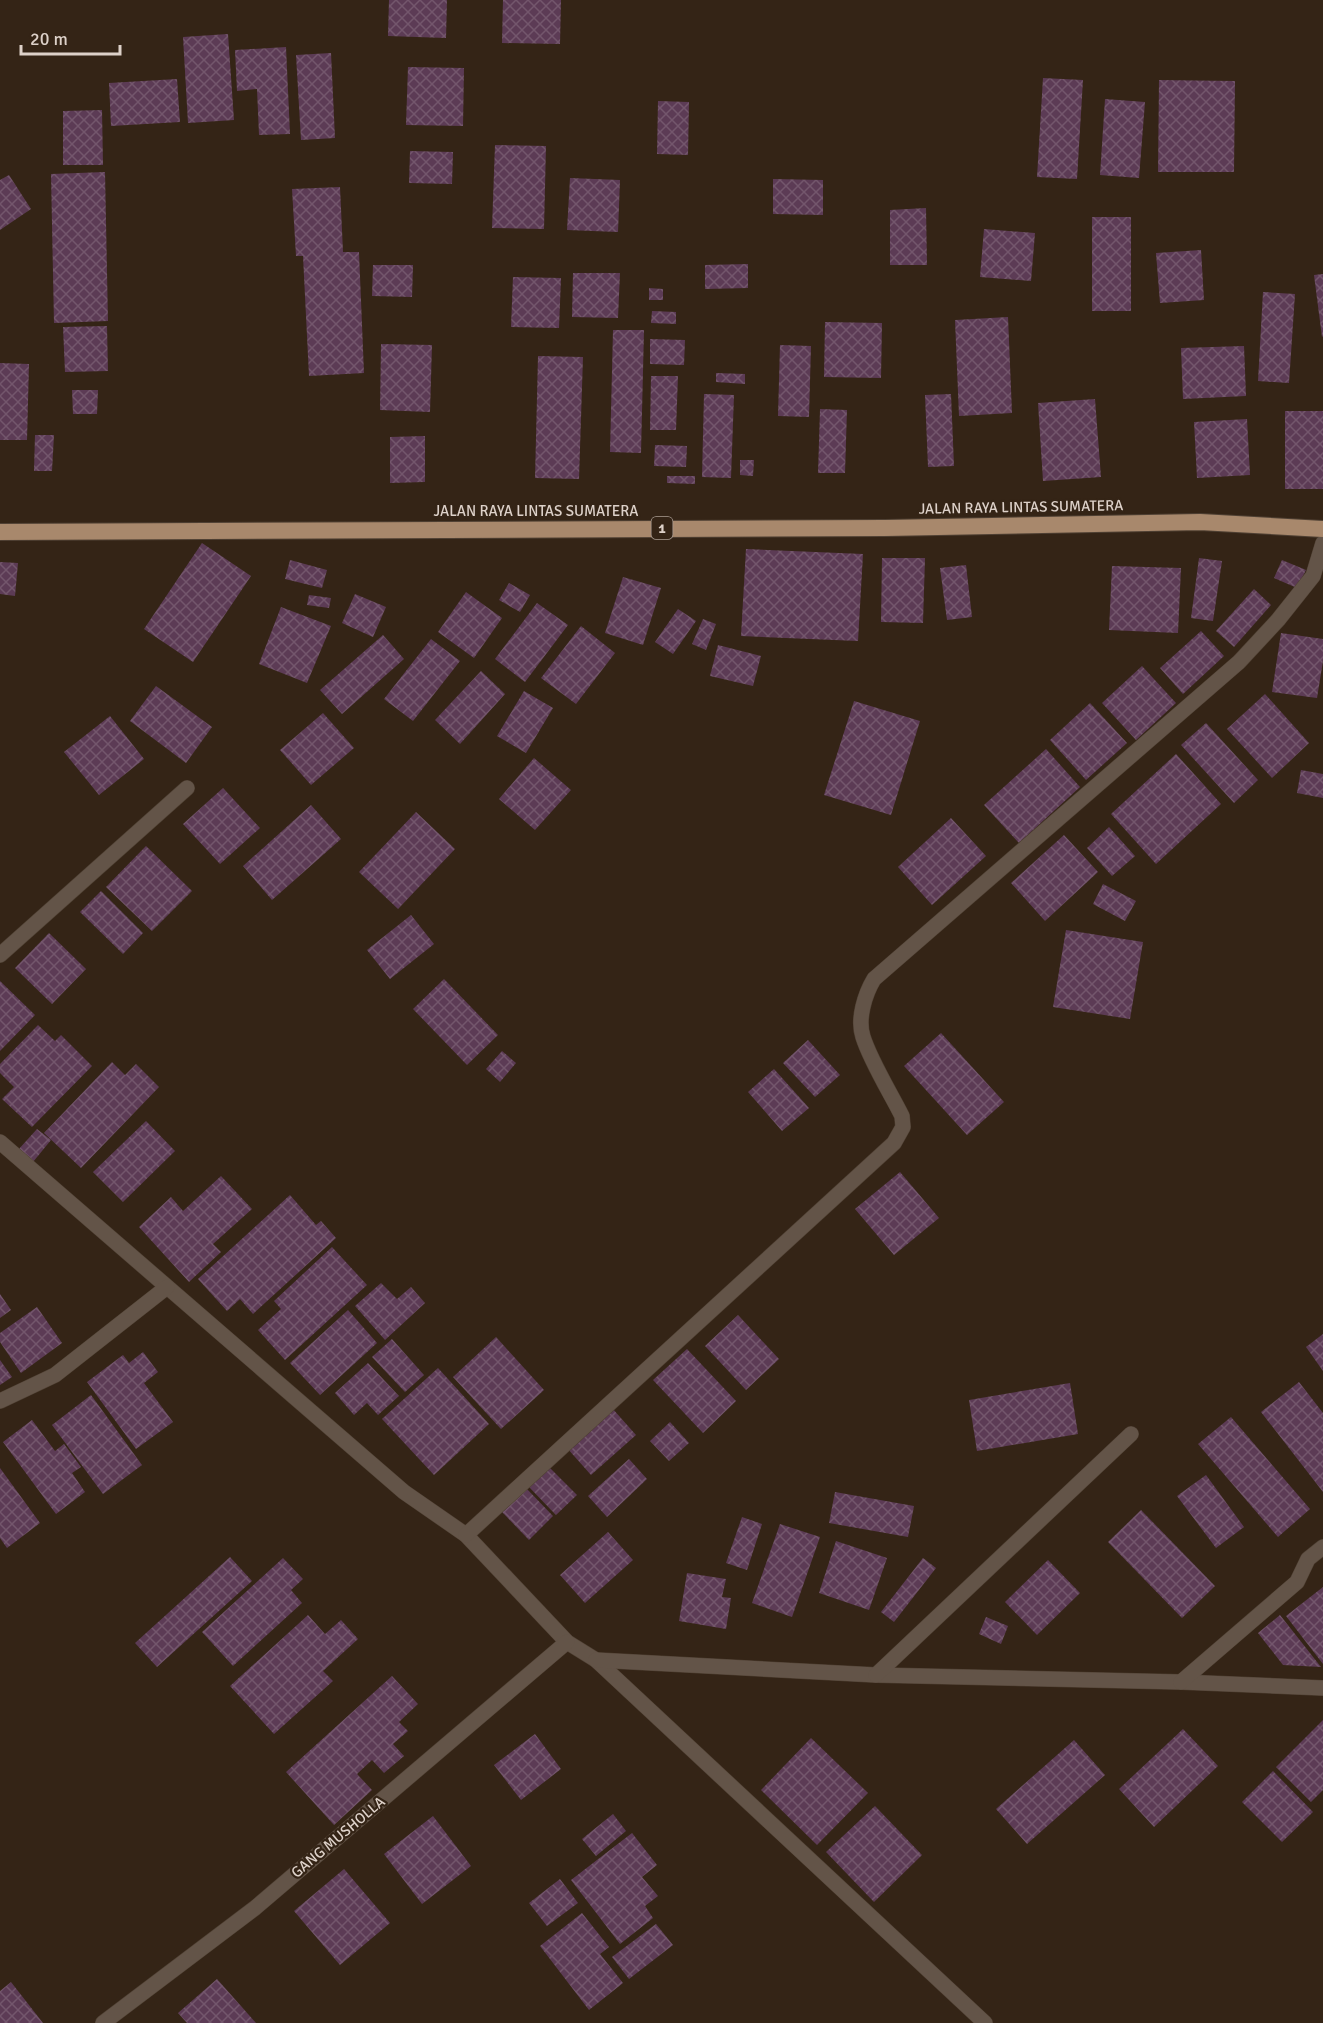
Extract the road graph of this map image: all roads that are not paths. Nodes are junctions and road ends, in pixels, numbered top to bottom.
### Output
1 (1323, 529) edge
2 (0, 532) edge
3 (1323, 543) edge
4 (187, 788) dead end
5 (0, 955) edge
6 (0, 1142) edge
7 (167, 1287) junction
8 (0, 1401) edge
9 (1131, 1434) dead end
10 (466, 1535) junction
11 (1323, 1547) edge
12 (567, 1642) junction
13 (596, 1660) junction
14 (876, 1675) junction
15 (1181, 1682) junction
16 (1323, 1688) edge
17 (103, 2023) edge
18 (985, 2023) edge

1 - 2 highway, JALAN RAYA LINTAS SUMATERA / 1
3 - 10 street
4 - 5 street
6 - 7 street
7 - 8 street
7 - 10 street
9 - 14 street
10 - 12 street
11 - 15 street
12 - 13 street
12 - 17 street, GANG MUSHOLLA
13 - 14 street
13 - 18 street
14 - 15 street
15 - 16 street

